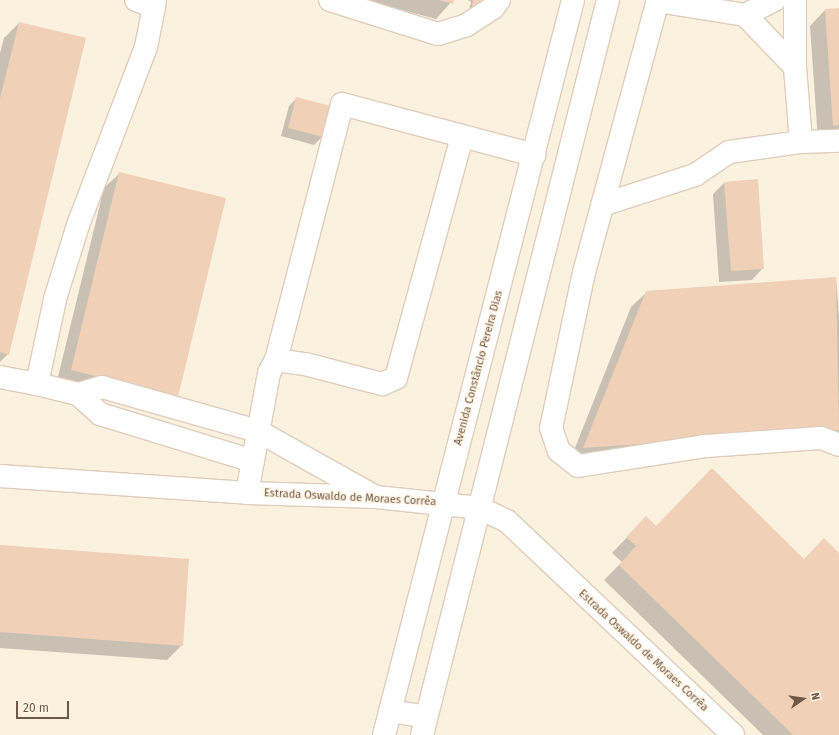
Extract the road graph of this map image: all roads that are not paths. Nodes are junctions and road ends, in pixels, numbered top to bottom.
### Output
1 (330, 0) edge
2 (499, 0) edge
3 (573, 0) edge
4 (608, 0) edge
5 (657, 0) edge
6 (774, 0) edge
7 (795, 0) edge
8 (148, 2) edge
9 (745, 15) junction
10 (795, 67) junction
11 (542, 123) junction
12 (576, 131) junction
13 (462, 136) junction
14 (839, 141) edge
15 (801, 142) junction
16 (534, 155) junction
17 (602, 205) junction
18 (276, 360) junction
19 (0, 377) edge
20 (36, 384) junction
21 (78, 394) junction
22 (258, 431) junction
23 (839, 445) edge
24 (252, 461) junction
25 (0, 476) edge
26 (248, 493) junction
27 (376, 497) junction
28 (444, 503) junction
29 (480, 508) junction
30 (390, 711) junction
31 (424, 726) edge
32 (384, 735) edge
33 (733, 735) edge

1 - 2 street
3 - 11 street, Avenida Constâncio Pereira Dias
4 - 12 street
5 - 9 street
5 - 17 street
6 - 9 street
7 - 10 street
8 - 20 street
9 - 10 street
10 - 15 street
11 - 12 street
11 - 16 street, Avenida Constâncio Pereira Dias
12 - 29 street
13 - 16 street
13 - 18 street
13 - 18 street
14 - 15 street
15 - 17 street
16 - 28 street, Avenida Constâncio Pereira Dias
17 - 23 street
18 - 22 street
19 - 20 street
20 - 21 street
21 - 22 street
21 - 24 street
22 - 24 street
22 - 27 street
24 - 26 street
25 - 26 street, Estrada Oswaldo de Moraes Corrêa
26 - 27 street, Estrada Oswaldo de Moraes Corrêa
27 - 28 street, Estrada Oswaldo de Moraes Corrêa
28 - 29 street, Estrada Oswaldo de Moraes Corrêa
28 - 30 street, Avenida Constâncio Pereira Dias
29 - 31 street
29 - 33 street, Estrada Oswaldo de Moraes Corrêa
30 - 31 street
30 - 32 street, Avenida Constâncio Pereira Dias

